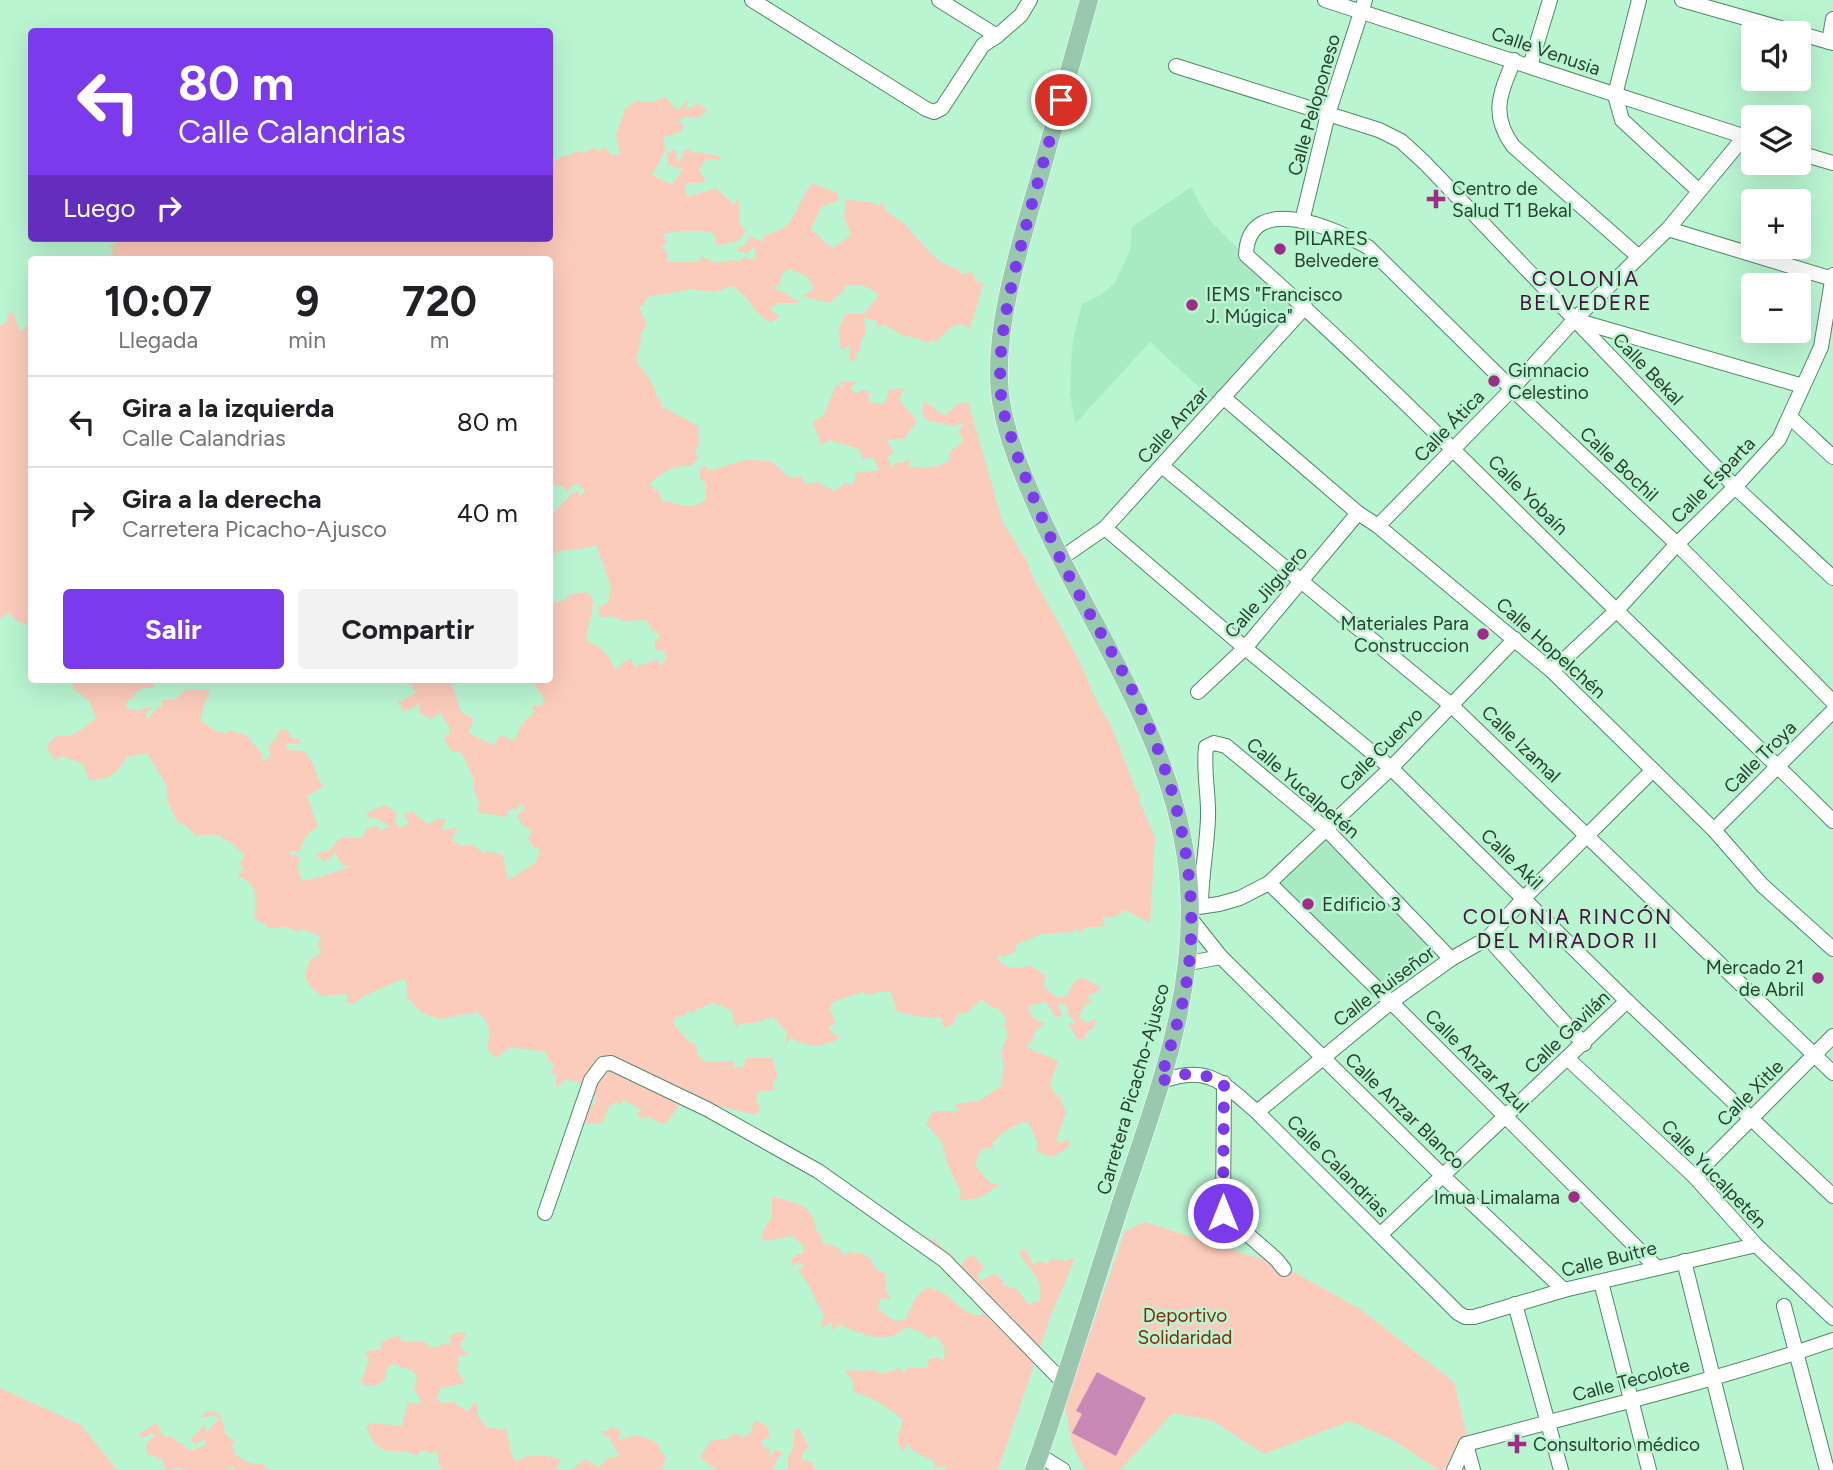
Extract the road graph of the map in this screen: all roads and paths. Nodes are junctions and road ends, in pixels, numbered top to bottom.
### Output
1 (752, 0) edge
2 (939, 0) edge
3 (1030, 0) edge
4 (1089, 0) edge
5 (1325, 0) edge
6 (1550, 0) edge
7 (1639, 0) edge
8 (1682, 0) edge
9 (1364, 6) edge
10 (1833, 19) edge
11 (997, 36) junction
12 (1831, 42) edge
13 (1514, 60) junction
14 (1176, 66) dead end
15 (1530, 66) junction
16 (1615, 95) junction
17 (1328, 114) junction
18 (1741, 135) edge
19 (1741, 146) edge
20 (1811, 157) edge
21 (1833, 163) edge
22 (1699, 191) junction
23 (1302, 220) junction
24 (1668, 229) junction
25 (1639, 257) junction
26 (1833, 278) edge
27 (1305, 307) junction
28 (1574, 320) junction
29 (1829, 328) edge
30 (1803, 386) junction
31 (1511, 389) junction
32 (1223, 397) junction
33 (1790, 417) junction
34 (1454, 448) junction
35 (1833, 457) edge
36 (1162, 466) junction
37 (1735, 487) junction
38 (1358, 513) junction
39 (1378, 526) junction
40 (1105, 528) junction
41 (1676, 544) junction
42 (1060, 559) junction
43 (1833, 578) edge
44 (1301, 582) junction
45 (1616, 611) junction
46 (1515, 639) junction
47 (1245, 648) junction
48 (1552, 671) junction
49 (1198, 692) dead end
50 (1833, 702) edge
51 (1451, 705) junction
52 (1833, 711) edge
53 (1779, 767) junction
54 (1391, 768) junction
55 (1652, 771) junction
56 (1833, 821) edge
57 (1327, 830) junction
58 (1714, 830) junction
59 (1587, 835) junction
60 (1269, 883) junction
61 (1524, 898) junction
62 (1194, 911) junction
63 (1488, 938) junction
64 (1833, 949) edge
65 (1221, 957) junction
66 (1451, 959) junction
67 (1189, 963) junction
68 (1627, 1001) junction
69 (1391, 1002) junction
70 (1833, 1036) edge
71 (1584, 1044) junction
72 (1815, 1055) junction
73 (1323, 1058) junction
74 (1567, 1058) junction
75 (1833, 1073) edge
76 (1160, 1082) junction
77 (1224, 1083) junction
78 (1257, 1112) junction
79 (1506, 1117) junction
80 (1751, 1118) junction
81 (1443, 1176) junction
82 (1694, 1176) junction
83 (1833, 1196) edge
84 (545, 1213) dead end
85 (1380, 1235) junction
86 (1756, 1245) junction
87 (1684, 1261) junction
88 (1656, 1267) junction
89 (1284, 1269) dead end
90 (1601, 1282) junction
91 (1564, 1290) junction
92 (1515, 1304) junction
93 (1784, 1306) dead end
94 (1474, 1317) joint
95 (1833, 1318) edge
96 (1833, 1340) edge
97 (1797, 1353) junction
98 (1713, 1377) junction
99 (1063, 1382) junction
100 (1632, 1401) junction
101 (1549, 1422) junction
102 (1466, 1444) junction
103 (1037, 1463) edge
104 (1063, 1470) edge
105 (1454, 1470) edge
106 (1472, 1470) edge
107 (1561, 1470) edge
108 (1649, 1470) edge
109 (1736, 1470) edge
110 (1827, 1470) edge

1 - 11 street
2 - 11 street
3 - 11 street
4 - 42 main road, Carretera Picacho-Ajusco
5 - 9 street, Calle Venusia
6 - 15 street
7 - 16 street
8 - 12 street
9 - 13 street, Calle Venusia
9 - 17 street, Calle Peloponeso
10 - 12 street
13 - 15 street, Calle Venusia
13 - 25 street
14 - 17 street, Calle Bekal
15 - 16 street, Calle Venusia
16 - 18 street, Calle Venusia
16 - 22 street
17 - 23 street, Calle Peloponeso
17 - 28 street, Calle Bekal
19 - 22 street, Calle Ática
20 - 21 street
22 - 24 street, Calle Ática
23 - 27 street, Calle Yobaín
23 - 31 street, Calle Bochil
24 - 25 street, Calle Ática
24 - 26 street
25 - 28 street, Calle Ática
26 - 29 street, Calle Esparta
27 - 32 street, Calle Anzar
27 - 34 street, Calle Yobaín
28 - 30 street
28 - 31 street, Calle Ática
28 - 37 street, Calle Bekal
29 - 30 street, Calle Esparta
30 - 33 street, Calle Esparta
31 - 34 street, Calle Ática
31 - 41 street, Calle Bochil
32 - 36 street, Calle Anzar
32 - 38 street, Calle Hopelchén
33 - 35 street
33 - 37 street, Calle Esparta
34 - 39 street, Calle Ática
34 - 45 street, Calle Yobaín
36 - 40 street, Calle Anzar
36 - 44 street, Calle Izamal
37 - 41 street, Calle Esparta
37 - 43 street, Calle Bekal
38 - 39 street, Calle Hopelchén
38 - 44 street, Calle Jilguero
39 - 46 street, Calle Hopelchén
40 - 42 street, Calle Anzar
40 - 47 street, Calle Akil
41 - 45 street, Calle Esparta
41 - 50 street, Calle Bochil
42 - 62 main road, Carretera Picacho-Ajusco
44 - 47 street, Calle Jilguero
44 - 51 street, Calle Izamal
45 - 48 street, Calle Esparta
45 - 53 street, Calle Yobaín
46 - 48 street, Calle Hopelchén
46 - 51 street, Calle Cuervo
47 - 49 street, Calle Jilguero
47 - 54 street, Calle Akil
48 - 55 street, Calle Hopelchén
51 - 54 street, Calle Cuervo
51 - 59 street, Calle Izamal
52 - 53 street, Calle Troya
53 - 56 street, Calle Yobaín
53 - 58 street, Calle Troya
54 - 57 street, Calle Cuervo
54 - 61 street, Calle Akil
55 - 58 street, Calle Hopelchén
55 - 59 street, Calle Ruiseñor
57 - 60 street, Calle Cuervo
57 - 62 street, Calle Yucalpetén
57 - 66 street, Calle Yucalpetén
58 - 64 street, Calle Hopelchén
59 - 61 street, Calle Ruiseñor
59 - 72 street, Calle Izamal
60 - 62 street, Calle Cuervo
60 - 69 street, Calle Anzar Azul
61 - 63 street, Calle Ruiseñor
61 - 68 street, Calle Akil
62 - 65 street, Calle Anzar Blanco
62 - 67 main road, Carretera Picacho-Ajusco
63 - 66 street, Calle Ruiseñor
63 - 71 street
65 - 67 street
65 - 73 street, Calle Anzar Blanco
66 - 69 street, Calle Ruiseñor
67 - 76 main road, Carretera Picacho-Ajusco
68 - 71 street, Calle Gavilán
68 - 80 street, Calle Akil
69 - 73 street, Calle Ruiseñor
69 - 79 street, Calle Anzar Azul
70 - 72 street, Calle Xitle
71 - 74 street, Calle Gavilán
72 - 75 street, Calle Izamal
72 - 80 street, Calle Xitle
73 - 78 street, Calle Ruiseñor
73 - 81 street, Calle Anzar Blanco
74 - 79 street, Calle Gavilán
74 - 82 street, Calle Yucalpetén
76 - 77 street, Calle Calandrias
76 - 99 main road, Carretera Picacho-Ajusco
77 - 78 street, Calle Calandrias
77 - 89 street
78 - 85 street, Calle Calandrias
79 - 81 street, Calle Gavilán
79 - 88 street, Calle Anzar Azul
80 - 82 street, Calle Xitle
80 - 83 street, Calle Akil
81 - 85 street, Calle Gavilán
81 - 91 street, Calle Anzar Blanco
82 - 86 street, Calle Yucalpetén
84 - 99 street
85 - 94 street, Calle Calandrias
86 - 87 street, Calle Buitre
86 - 95 street, Calle Yucalpetén
87 - 88 street, Calle Buitre
87 - 98 street
88 - 90 street, Calle Buitre
90 - 91 street, Calle Buitre
90 - 100 street
91 - 92 street, Calle Buitre
92 - 94 street, Calle Buitre
92 - 101 street
93 - 97 street
96 - 97 street, Calle Tecolote
97 - 98 street, Calle Tecolote
97 - 110 street
98 - 100 street, Calle Tecolote
98 - 109 street
99 - 103 main road, Carretera Picacho-Ajusco
100 - 101 street, Calle Tecolote
100 - 108 street
101 - 102 street, Calle Tecolote
101 - 107 street
102 - 105 street
102 - 106 street
103 - 104 street

